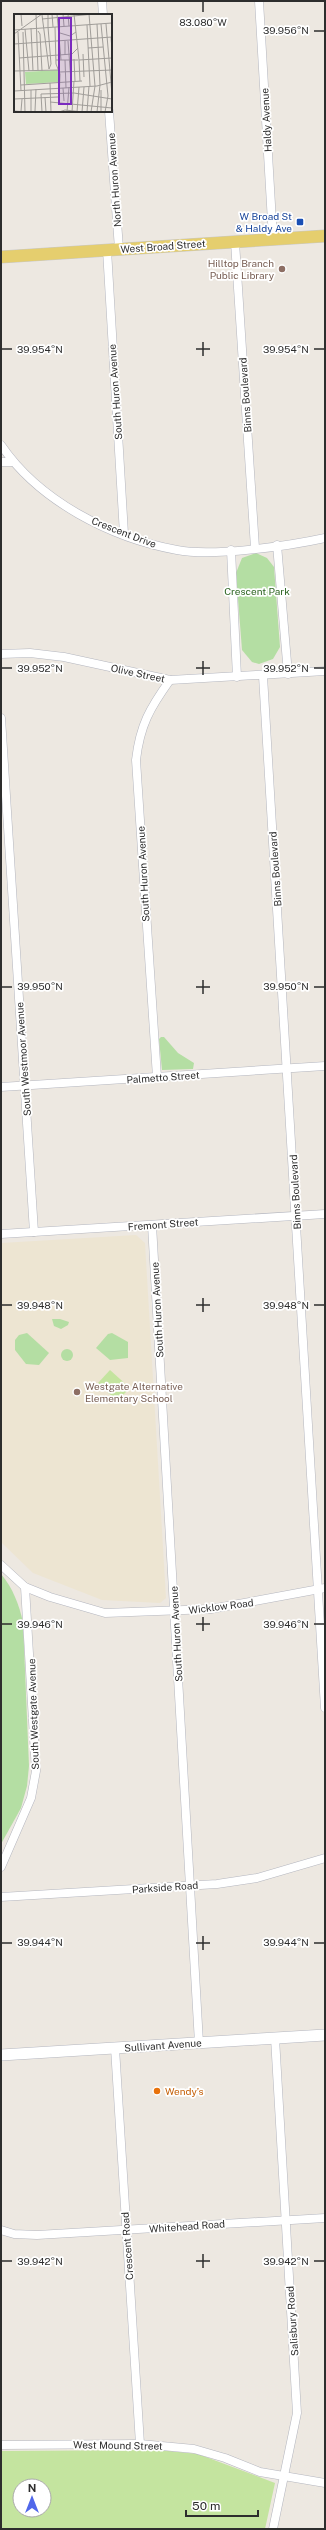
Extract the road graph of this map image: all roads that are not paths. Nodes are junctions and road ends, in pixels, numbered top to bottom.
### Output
1 (102, 1) edge
2 (259, 1) edge
3 (103, 14) edge
4 (109, 112) edge
5 (325, 236) edge
6 (273, 239) junction
7 (235, 242) junction
8 (113, 250) junction
9 (1, 257) edge
10 (1, 445) edge
11 (1, 462) edge
12 (12, 462) junction
13 (124, 534) junction
14 (325, 538) edge
15 (277, 545) junction
16 (255, 548) junction
17 (230, 550) junction
18 (1, 654) edge
19 (325, 671) edge
20 (288, 674) junction
21 (263, 676) junction
22 (237, 677) junction
23 (170, 680) junction
24 (1, 718) edge
25 (325, 1066) edge
26 (288, 1069) junction
27 (157, 1077) junction
28 (25, 1086) junction
29 (1, 1087) edge
30 (325, 1214) edge
31 (297, 1215) junction
32 (152, 1225) junction
33 (34, 1232) junction
34 (1, 1234) edge
35 (1, 1565) edge
36 (25, 1586) junction
37 (322, 1588) edge
38 (175, 1611) junction
39 (325, 1708) edge
40 (325, 1858) edge
41 (1, 1866) edge
42 (191, 1885) junction
43 (1, 1897) edge
44 (325, 2035) edge
45 (274, 2038) junction
46 (199, 2043) junction
47 (114, 2048) junction
48 (1, 2055) edge
49 (325, 2218) edge
50 (286, 2220) junction
51 (1, 2230) edge
52 (126, 2230) junction
53 (140, 2444) junction
54 (1, 2445) edge
55 (285, 2477) junction
56 (325, 2483) edge
57 (274, 2529) edge

1 - 3 street
2 - 6 street, Haldy Avenue
4 - 8 street, North Huron Avenue
5 - 6 main road, West Broad Street
6 - 7 main road, West Broad Street
7 - 8 main road, West Broad Street
7 - 16 street, Binns Boulevard
8 - 9 main road, West Broad Street
8 - 13 street, South Huron Avenue
10 - 12 street, Crescent Drive
11 - 12 street
12 - 13 street, Crescent Drive
13 - 17 street, Crescent Drive
14 - 15 street, Crescent Drive
15 - 16 street, Crescent Drive
15 - 20 street
16 - 17 street, Crescent Drive
17 - 22 street
18 - 23 street, Olive Street
19 - 20 street, Olive Street
20 - 21 street, Olive Street
21 - 22 street, Olive Street
21 - 26 street, Binns Boulevard
22 - 23 street, Olive Street
23 - 27 street, South Huron Avenue
24 - 28 street, South Westmoor Avenue
25 - 26 street, Palmetto Street
26 - 27 street, Palmetto Street
26 - 31 street, Binns Boulevard
27 - 28 street, Palmetto Street
28 - 29 street, Palmetto Street
28 - 33 street, South Westmoor Avenue
30 - 31 street, Fremont Street
31 - 32 street, Fremont Street
31 - 37 street, Binns Boulevard
32 - 33 street, Fremont Street
32 - 38 street, South Huron Avenue
33 - 34 street, Fremont Street
35 - 36 street
36 - 38 street, Wicklow Road
36 - 41 street, South Westgate Avenue
37 - 38 street, Wicklow Road
37 - 39 street, Binns Boulevard
38 - 42 street, South Huron Avenue
40 - 42 street, Parkside Road
42 - 43 street, Parkside Road
42 - 46 street, South Huron Avenue
44 - 45 main road, Sullivant Avenue
45 - 46 main road, Sullivant Avenue
45 - 50 street, Salisbury Road
46 - 47 main road, Sullivant Avenue
47 - 48 main road, Sullivant Avenue
47 - 52 street, Crescent Road
49 - 50 street, Whitehead Road
50 - 52 street, Whitehead Road
50 - 55 street, Salisbury Road
51 - 52 street, Whitehead Road
52 - 53 street, Crescent Road
53 - 54 street, West Mound Street
53 - 55 street, West Mound Street
55 - 56 street, West Mound Street
55 - 57 street, Salisbury Road

